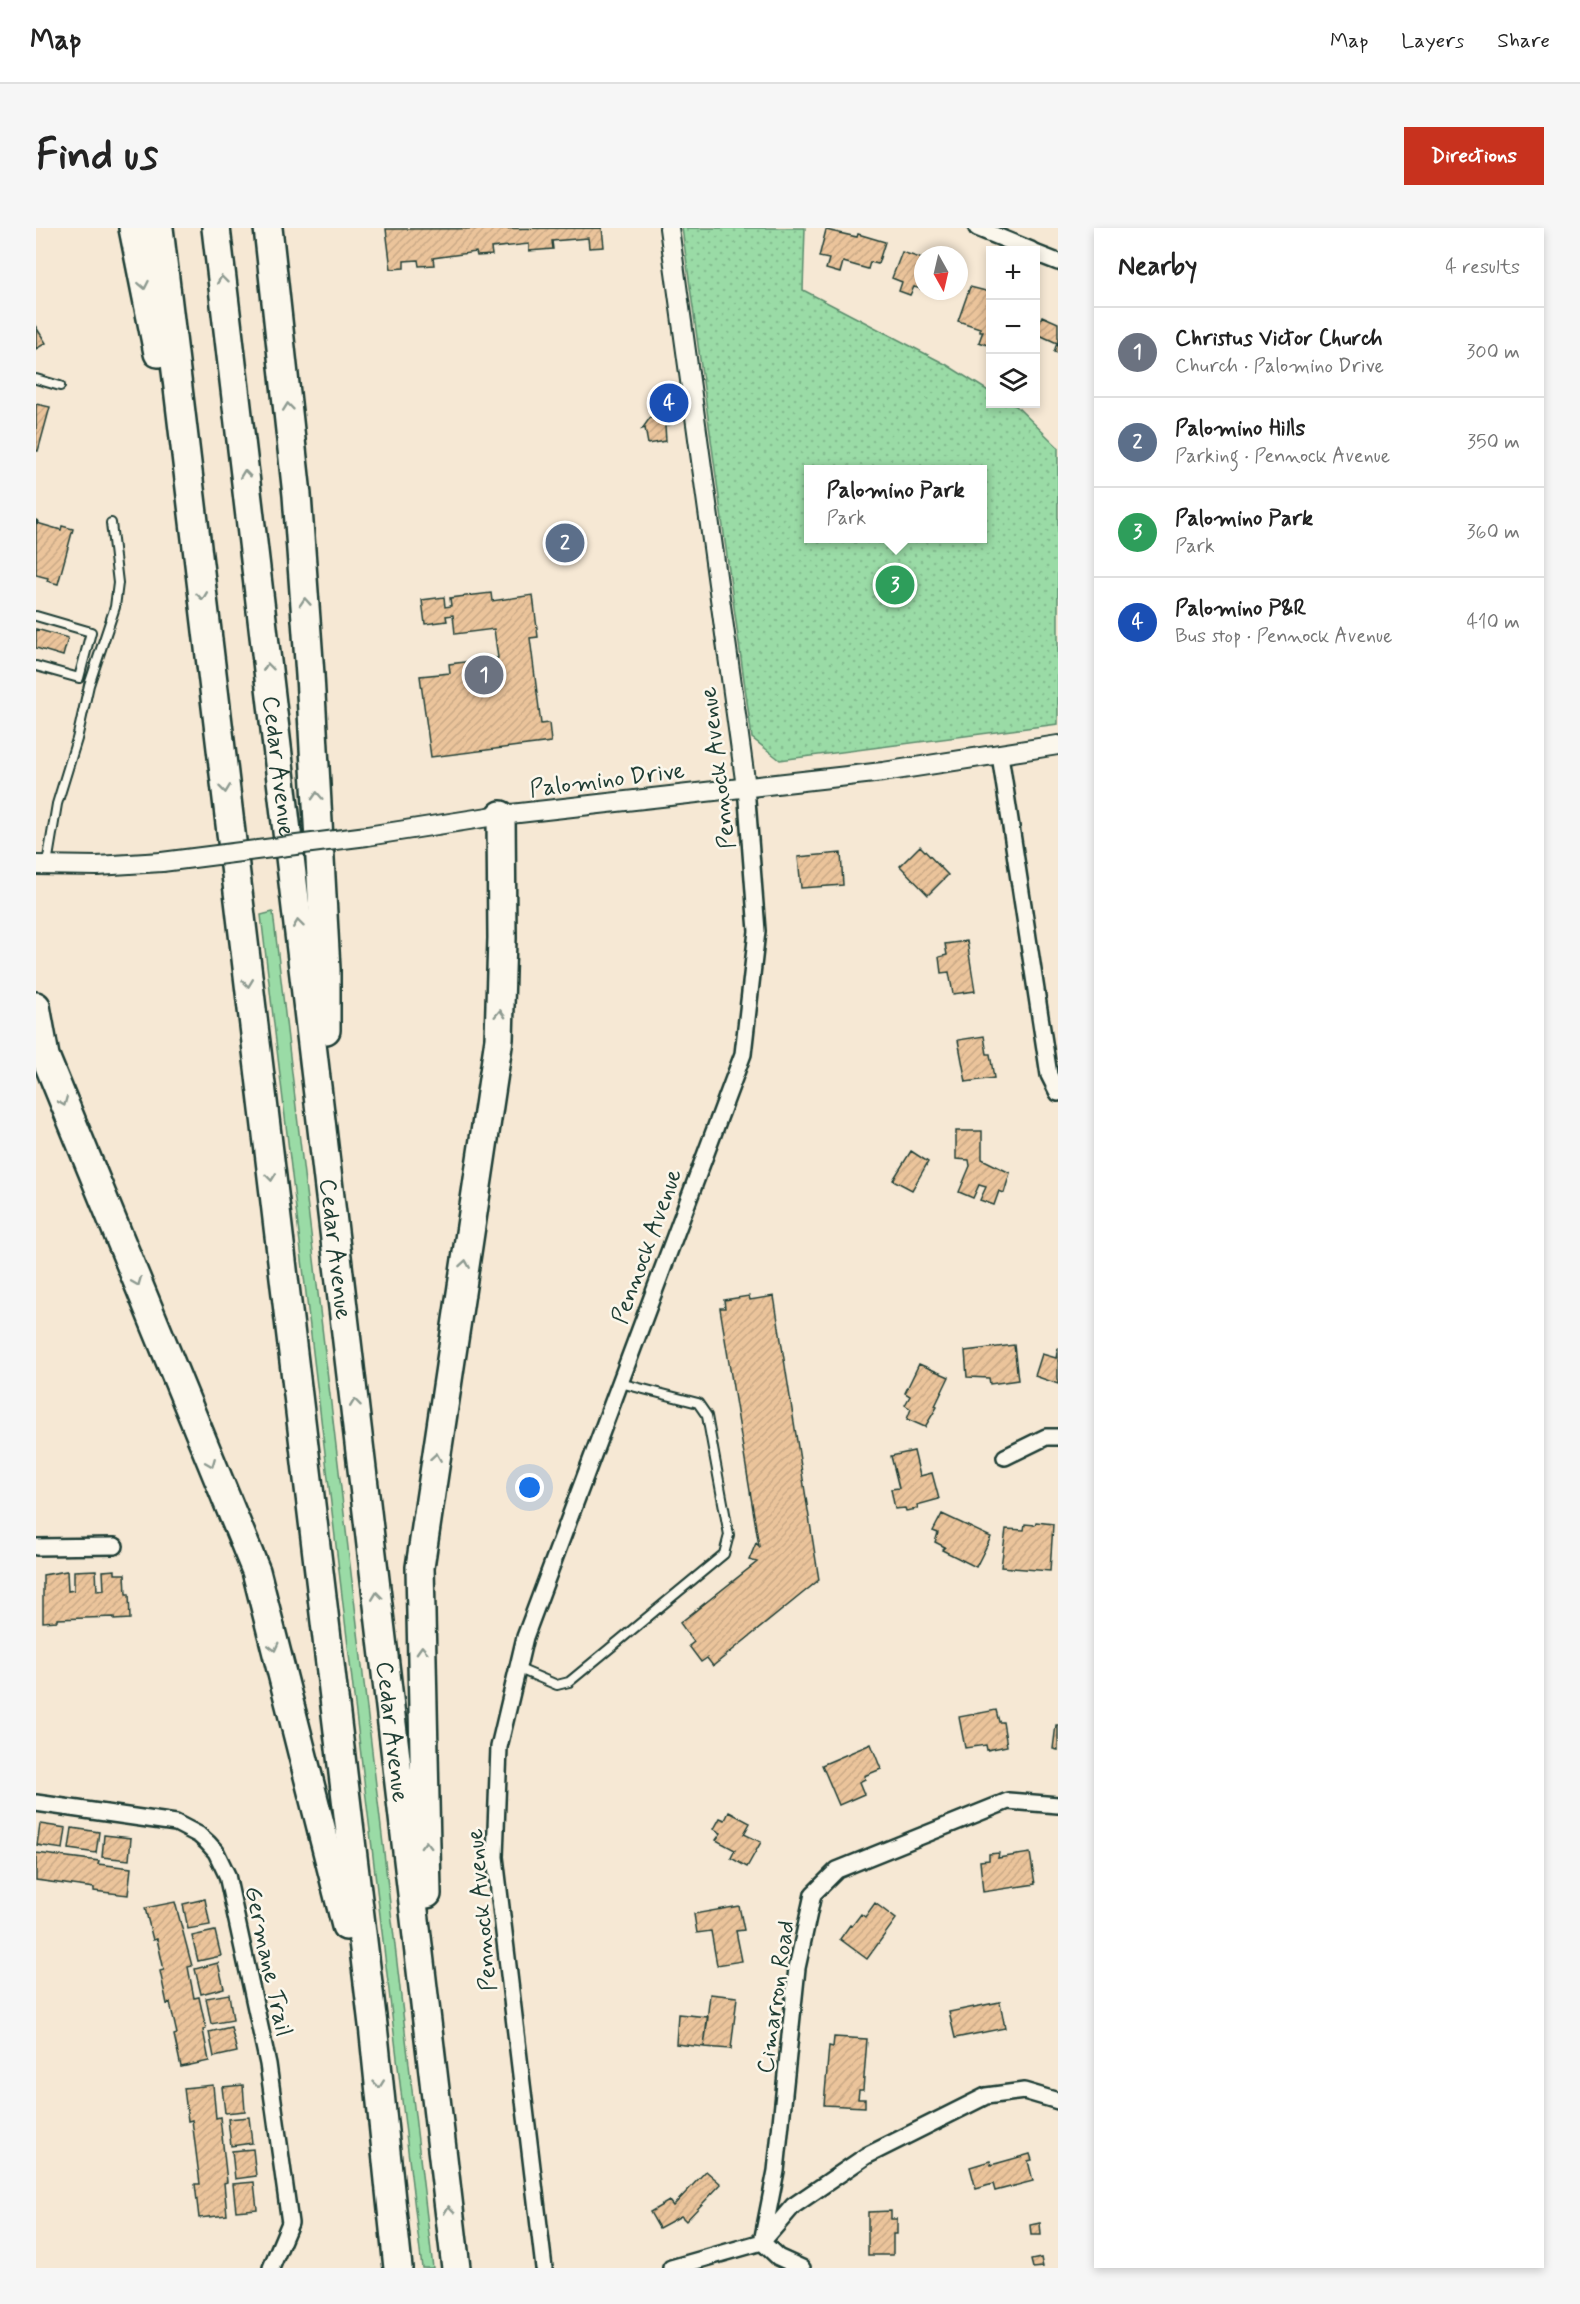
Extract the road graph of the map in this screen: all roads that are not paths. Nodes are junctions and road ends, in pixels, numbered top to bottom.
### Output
1 (133, 228) edge
2 (159, 228) edge
3 (216, 228) edge
4 (268, 228) edge
5 (669, 228) edge
6 (977, 228) edge
7 (1021, 246) edge
8 (1040, 255) edge
9 (1058, 262) edge
10 (36, 379) edge
11 (60, 386) dead end
12 (111, 523) dead end
13 (195, 537) junction
14 (36, 616) edge
15 (36, 666) edge
16 (1058, 745) edge
17 (1000, 754) junction
18 (746, 787) junction
19 (501, 816) junction
20 (41, 865) edge
21 (36, 1006) edge
22 (1058, 1093) edge
23 (325, 1149) junction
24 (620, 1383) junction
25 (1058, 1437) edge
26 (1005, 1457) dead end
27 (115, 1546) dead end
28 (36, 1547) edge
29 (518, 1668) junction
30 (36, 1803) edge
31 (1058, 1805) edge
32 (373, 2025) junction
33 (430, 2051) junction
34 (1058, 2101) edge
35 (762, 2242) junction
36 (271, 2268) edge
37 (398, 2268) edge
38 (456, 2268) edge
39 (544, 2268) edge
40 (671, 2268) edge
41 (802, 2268) edge

1 -> 13 highway
2 - 13 highway
23 -> 3 highway, Cedar Avenue
23 -> 4 highway
5 - 18 street, Pennock Avenue
6 - 7 street
8 - 9 street
10 - 11 lane
12 - 20 lane
13 -> 32 highway
14 - 15 lane
16 - 17 street, Palomino Drive
17 - 18 street, Palomino Drive
17 - 22 street
18 - 19 street, Palomino Drive
18 - 24 street, Pennock Avenue
19 - 20 street, Palomino Drive, bridge
33 -> 19 highway
21 -> 32 highway
33 -> 23 highway, Cedar Avenue
24 - 29 street, Pennock Avenue
24 - 29 lane
25 - 26 street
27 - 28 street
29 - 39 street, Pennock Avenue
30 - 36 street, Germane Trail
31 - 35 street, Cimarron Road
32 -> 37 highway
38 -> 33 highway, Cedar Avenue
34 - 35 street
35 - 40 street
35 - 41 street

